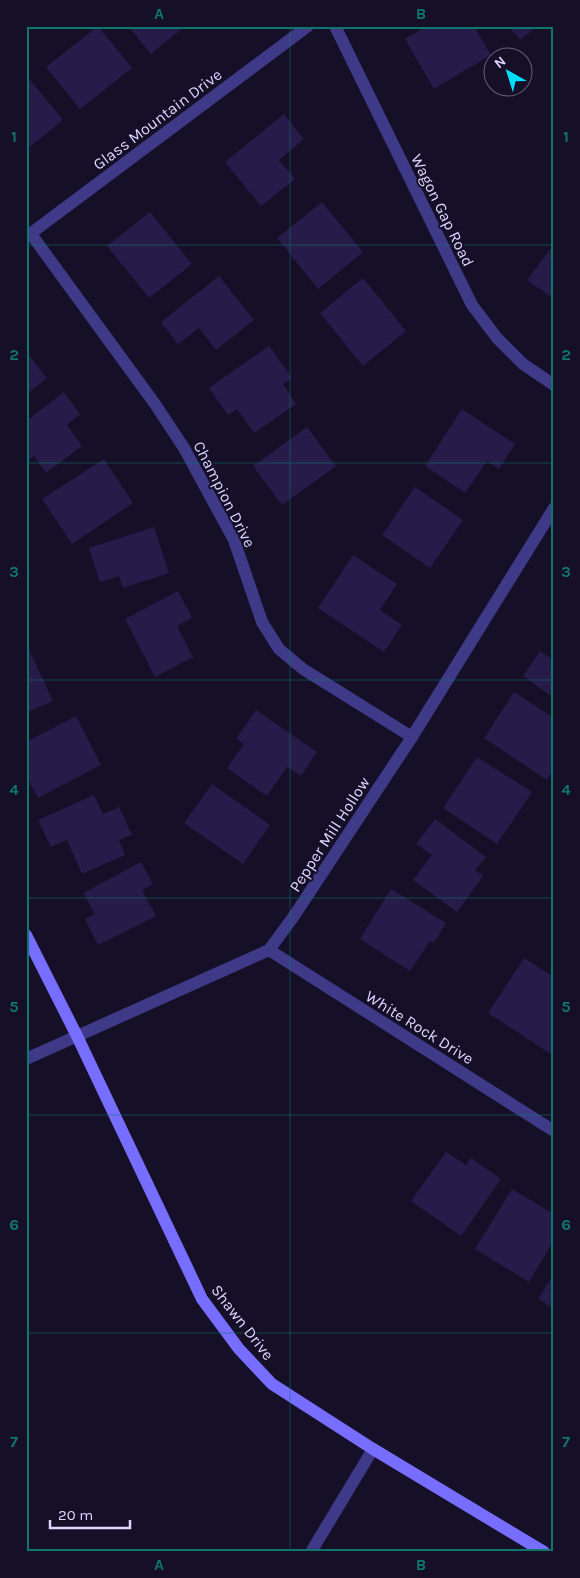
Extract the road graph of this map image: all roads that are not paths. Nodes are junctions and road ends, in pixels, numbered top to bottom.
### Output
1 (308, 26) edge
2 (335, 26) edge
3 (28, 236) edge
4 (554, 385) edge
5 (554, 508) edge
6 (412, 737) junction
7 (26, 935) edge
8 (269, 950) junction
9 (77, 1036) junction
10 (26, 1059) edge
11 (554, 1131) edge
12 (373, 1449) junction
13 (311, 1552) edge
14 (544, 1552) edge

1 - 3 street, Glass Mountain Drive
2 - 4 street, Wagon Gap Road
3 - 6 street, Champion Drive
5 - 6 street, Pepper Mill Hollow
6 - 8 street, Pepper Mill Hollow
7 - 9 street, Shawn Drive
8 - 9 street, Pepper Mill Hollow
8 - 11 street, White Rock Drive
9 - 10 street, Pepper Mill Hollow
9 - 12 street, Shawn Drive
12 - 13 street
12 - 14 street, Shawn Drive

